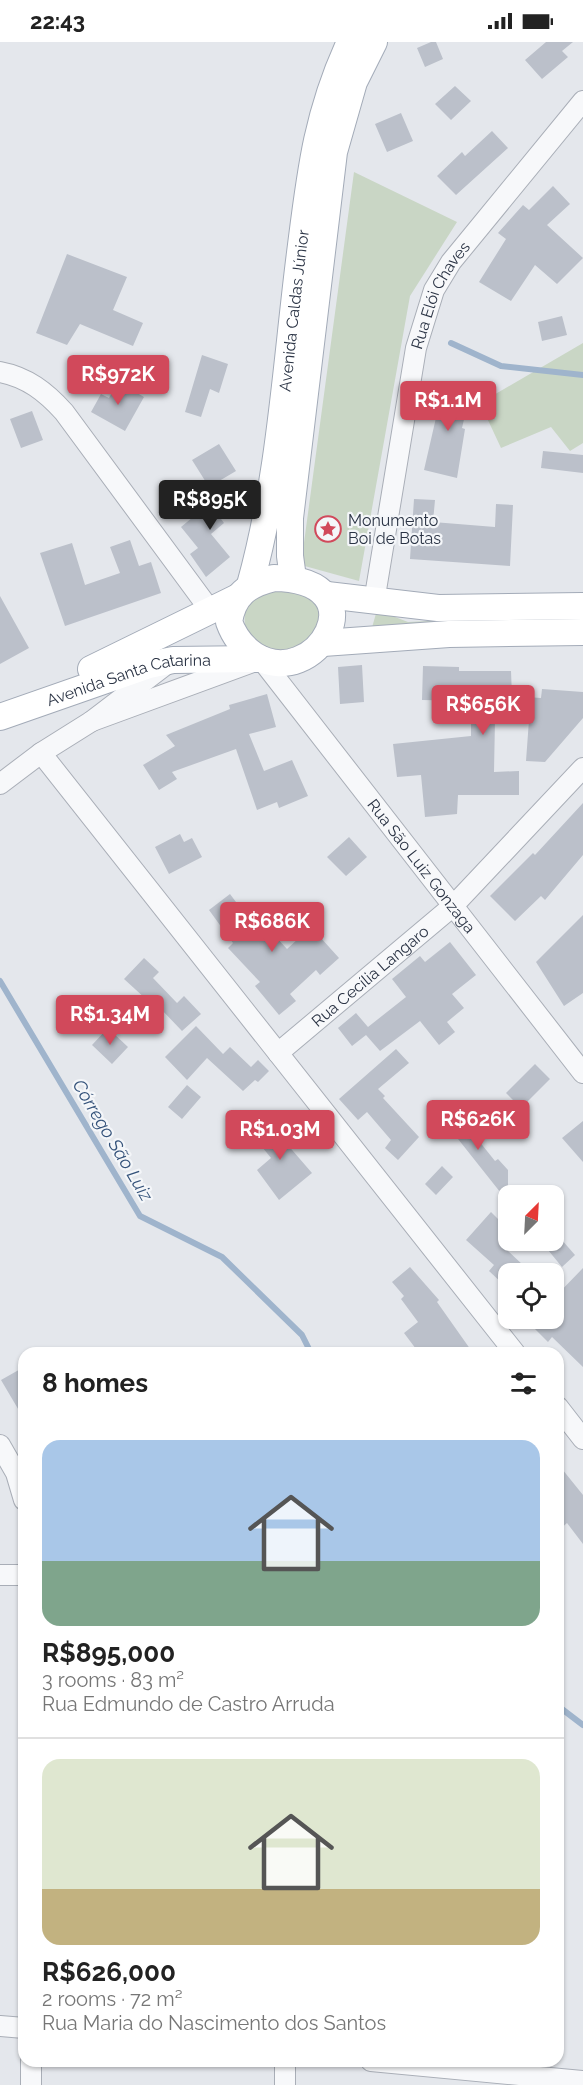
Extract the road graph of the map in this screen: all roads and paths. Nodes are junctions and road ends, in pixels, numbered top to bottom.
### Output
1 (350, 42) edge
2 (374, 42) edge
3 (583, 100) edge
4 (0, 372) edge
5 (185, 575) junction
6 (293, 578) junction
7 (243, 592) junction
8 (327, 595) junction
9 (375, 602) junction
10 (583, 606) edge
11 (210, 610) junction
12 (583, 632) edge
13 (322, 643) junction
14 (261, 659) junction
15 (173, 660) junction
16 (0, 717) edge
17 (92, 721) junction
18 (41, 753) junction
19 (583, 768) edge
20 (0, 784) edge
21 (453, 906) junction
22 (278, 1053) junction
23 (583, 1073) edge
24 (510, 1347) edge
25 (564, 1415) edge
26 (583, 1439) edge
27 (0, 1445) edge
28 (18, 1480) edge
29 (0, 1575) edge
30 (18, 1575) edge
31 (0, 2026) edge
32 (18, 2028) edge
33 (31, 2067) edge
34 (285, 2067) edge
35 (478, 2067) edge
36 (583, 2081) edge
37 (31, 2085) edge
38 (285, 2085) edge

1 - 7 main road, Avenida Caldas Júnior
2 - 6 main road, Avenida Caldas Júnior
3 - 9 street, Rua Elói Chaves
4 - 5 street
5 - 7 street
5 - 11 street
6 - 7 main road
6 - 8 main road
7 - 11 main road, Avenida Santa Catarina
7 - 14 main road
8 - 9 main road
8 - 13 main road
9 - 10 main road
11 - 14 main road
11 - 15 main road
11 - 16 main road, Avenida Santa Catarina
12 - 13 main road
13 - 14 main road
14 - 15 main road, Avenida Santa Catarina
14 - 17 street
14 - 21 street, Rua São Luiz Gonzaga
15 - 16 main road, Avenida Santa Catarina
15 - 17 street
17 - 18 street
18 - 20 street
18 - 22 street
19 - 21 street, Rua Cecília Langaro
21 - 22 street, Rua Cecília Langaro
21 - 23 street, Rua São Luiz Gonzaga
22 - 24 street
25 - 26 street
27 - 28 street
29 - 30 street
31 - 32 street
33 - 37 street
34 - 38 street
35 - 36 street

